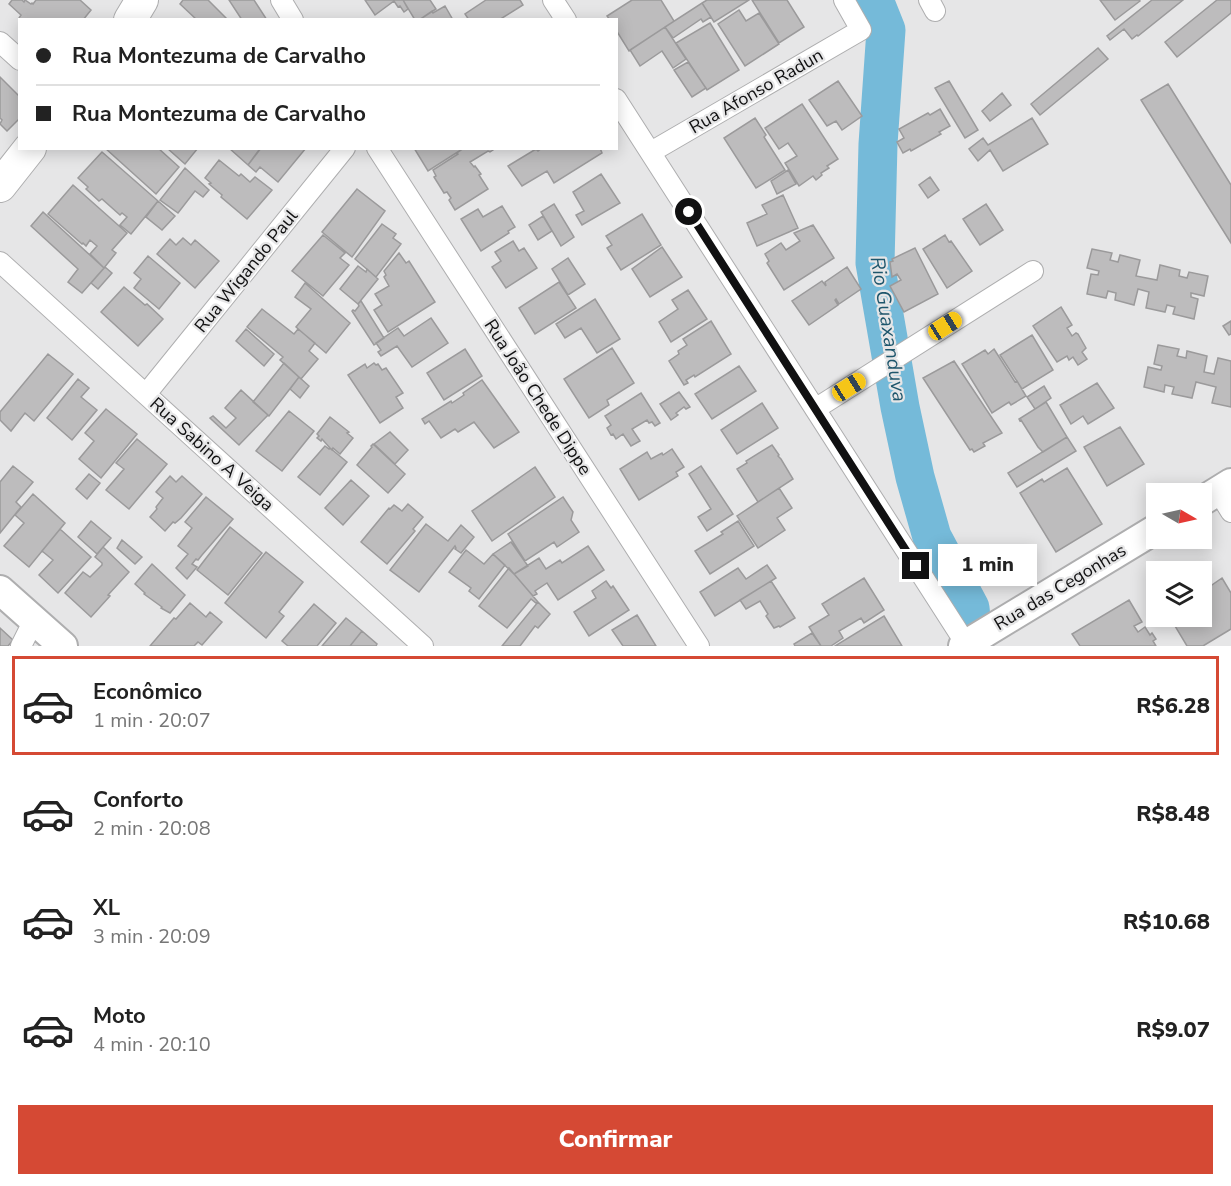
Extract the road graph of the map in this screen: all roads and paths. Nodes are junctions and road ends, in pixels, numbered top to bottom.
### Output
1 (142, 0) edge
2 (281, 0) edge
3 (553, 0) edge
4 (844, 0) edge
5 (131, 18) edge
6 (293, 18) edge
7 (565, 18) edge
8 (0, 42) edge
9 (18, 58) edge
10 (618, 102) edge
11 (28, 150) edge
12 (343, 150) edge
13 (378, 150) edge
14 (651, 152) junction
15 (0, 186) edge
16 (0, 262) edge
17 (1033, 271) dead end
18 (146, 394) junction
19 (815, 409) junction
20 (1146, 535) edge
21 (0, 590) edge
22 (34, 620) junction
23 (976, 641) edge
24 (21, 646) edge
25 (63, 646) edge
26 (423, 646) edge
27 (699, 646) edge

1 - 5 main road
2 - 6 street
3 - 7 street
4 - 14 street, Rua Afonso Radun
8 - 9 street
10 - 14 street
11 - 15 main road
12 - 18 street, Rua Wigando Paul
13 - 27 street, Rua João Chede Dippe
14 - 19 street
16 - 18 street, Rua Sabino A Veiga
17 - 19 street
18 - 26 street, Rua Sabino A Veiga
19 - 23 street
20 - 23 main road, Rua das Cegonhas
21 - 22 main road
22 - 24 street
22 - 25 main road

